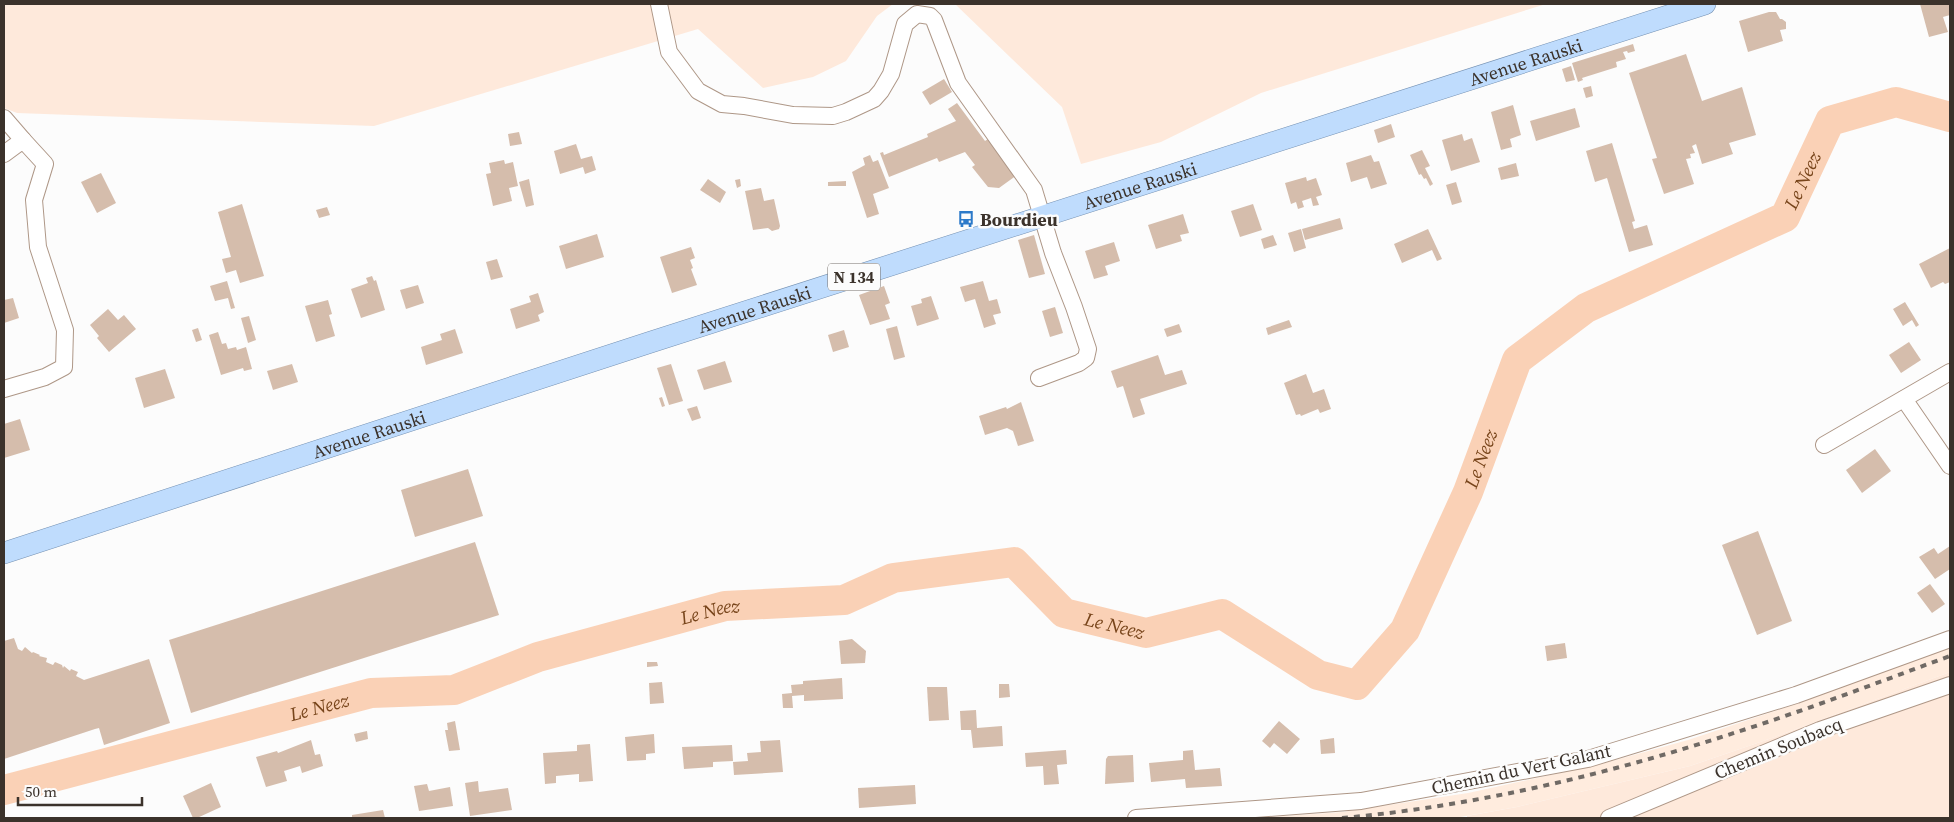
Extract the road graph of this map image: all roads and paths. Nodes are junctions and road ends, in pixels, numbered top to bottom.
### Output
1 (659, 4) edge
2 (1705, 4) edge
3 (4, 118) edge
4 (23, 140) junction
5 (4, 154) edge
6 (1042, 217) junction
7 (1950, 372) edge
8 (1039, 378) dead end
9 (4, 389) edge
10 (1904, 399) junction
11 (1824, 445) dead end
12 (1950, 466) edge
13 (4, 552) edge
14 (1950, 639) edge
15 (1950, 685) edge
16 (1136, 818) edge
17 (1609, 818) edge

1 - 6 street
2 - 6 main road, Avenue Rauski / N 134
3 - 4 street
4 - 5 street
4 - 9 street
6 - 8 street
6 - 13 main road, Avenue Rauski / N 134
7 - 10 street
10 - 11 street
10 - 12 street
14 - 16 street, Chemin du Vert Galant
15 - 17 street, Chemin Soubacq

